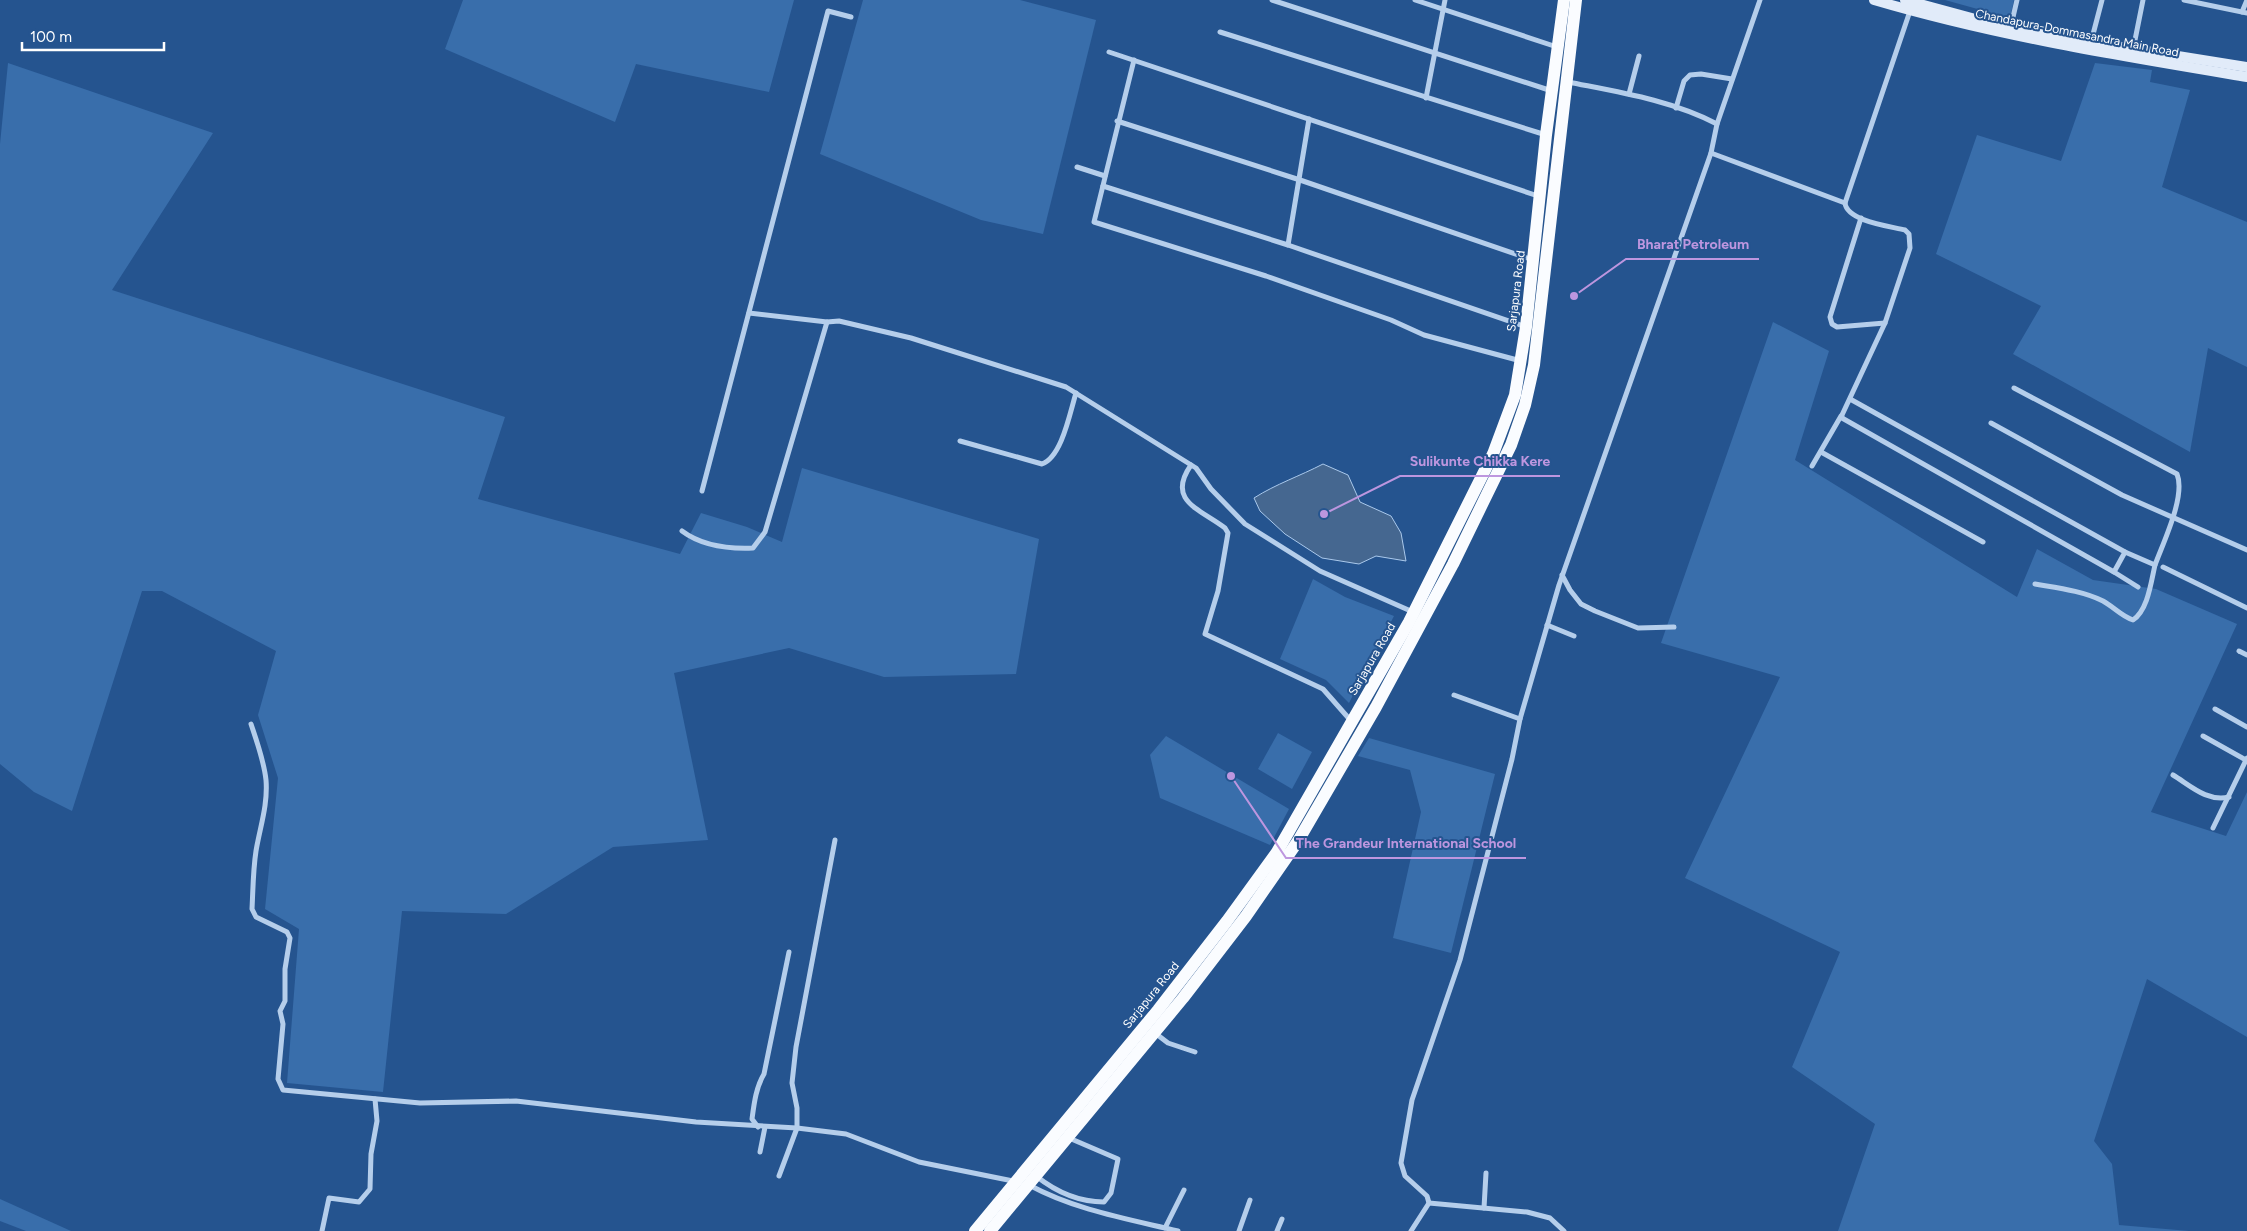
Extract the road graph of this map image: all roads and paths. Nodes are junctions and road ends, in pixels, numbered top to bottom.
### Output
1 (1272, 0) edge
2 (1415, 0) edge
3 (1445, 0) edge
4 (1564, 0) edge
5 (1576, 0) edge
6 (1760, 0) edge
7 (1874, 0) edge
8 (1905, 0) edge
9 (2017, 0) edge
10 (2102, 0) edge
11 (2143, 0) edge
12 (2186, 0) edge
13 (2218, 0) edge
14 (2247, 0) edge
15 (2215, 6) junction
16 (1443, 9) junction
17 (1910, 11) junction
18 (2244, 12) edge
19 (851, 17) dead end
20 (1220, 32) dead end
21 (2010, 32) junction
22 (2091, 42) junction
23 (1558, 47) junction
24 (1109, 52) dead end
25 (1434, 52) junction
26 (2133, 53) junction
27 (1639, 56) dead end
28 (1134, 60) junction
29 (2247, 67) edge
30 (2247, 77) edge
31 (1732, 79) junction
32 (1565, 81) junction
33 (1552, 91) junction
34 (1629, 94) junction
35 (1426, 98) junction
36 (1676, 108) junction
37 (1310, 119) junction
38 (1117, 121) junction
39 (1717, 124) junction
40 (1546, 135) junction
41 (1711, 153) junction
42 (1077, 168) dead end
43 (1105, 176) junction
44 (1300, 180) junction
45 (1103, 186) junction
46 (1541, 197) junction
47 (1845, 203) junction
48 (1861, 218) junction
49 (1288, 245) junction
50 (1540, 262) junction
51 (749, 313) junction
52 (827, 322) junction
53 (1885, 323) junction
54 (1526, 327) junction
55 (1521, 362) junction
56 (1534, 366) junction
57 (2014, 388) dead end
58 (1076, 393) junction
59 (1850, 399) junction
60 (1842, 416) junction
61 (1990, 423) dead end
62 (960, 441) dead end
63 (1821, 452) junction
64 (1191, 465) junction
65 (1812, 466) dead end
66 (702, 491) dead end
67 (2172, 518) junction
68 (682, 531) dead end
69 (1983, 542) dead end
70 (2247, 550) edge
71 (2126, 552) junction
72 (2155, 565) junction
73 (2163, 567) dead end
74 (2114, 572) junction
75 (1562, 575) junction
76 (2035, 584) dead end
77 (2138, 587) dead end
78 (2247, 608) edge
79 (1413, 613) junction
80 (1547, 625) junction
81 (1674, 627) dead end
82 (1574, 636) dead end
83 (2239, 651) dead end
84 (2247, 655) edge
85 (1454, 695) dead end
86 (2215, 709) dead end
87 (1520, 719) junction
88 (1352, 722) junction
89 (251, 724) dead end
90 (2247, 727) edge
91 (1363, 729) junction
92 (2203, 736) dead end
93 (2247, 759) edge
94 (2173, 775) dead end
95 (2228, 797) junction
96 (2213, 828) dead end
97 (835, 840) dead end
98 (789, 952) dead end
99 (1155, 1033) junction
100 (1195, 1052) dead end
101 (375, 1099) junction
102 (758, 1126) junction
103 (765, 1127) junction
104 (798, 1128) junction
105 (1067, 1138) junction
106 (760, 1152) dead end
107 (1486, 1173) dead end
108 (779, 1176) dead end
109 (1032, 1180) junction
110 (1015, 1182) junction
111 (1184, 1190) dead end
112 (1250, 1200) dead end
113 (1430, 1203) junction
114 (1484, 1208) junction
115 (1282, 1218) dead end
116 (1165, 1228) junction
117 (322, 1231) edge
118 (975, 1231) edge
119 (990, 1231) edge
120 (1178, 1231) edge
121 (1239, 1231) edge
122 (1277, 1231) edge
123 (1411, 1231) edge
124 (1564, 1231) edge

1 - 25 street
2 - 16 street
3 - 16 street
4 - 23 main road, Sarjapura Road
5 - 32 main road, Sarjapura Road
6 - 31 street
7 - 17 main road, Chandapura-Dommasandra Main Road
8 - 21 main road, Chandapura-Dommasandra Main Road
9 - 21 street
10 - 22 street
11 - 26 street
12 - 15 street
13 - 15 street
14 - 18 street
15 - 18 street
16 - 23 street
16 - 25 street
17 - 21 main road, Chandapura-Dommasandra Main Road
17 - 47 street
19 - 51 street
20 - 35 street
21 - 22 main road, Chandapura-Dommasandra Main Road
21 - 26 main road, Chandapura-Dommasandra Main Road
22 - 26 main road, Chandapura-Dommasandra Main Road
23 - 33 main road, Sarjapura Road
24 - 28 street
25 - 33 street
25 - 35 street
26 - 29 main road, Chandapura-Dommasandra Main Road
26 - 30 main road, Chandapura-Dommasandra Main Road
27 - 34 street
28 - 37 street
28 - 38 street
31 - 36 street
31 - 39 street
32 - 34 street
32 - 50 main road, Sarjapura Road
33 - 40 main road, Sarjapura Road
34 - 36 street
35 - 40 street
36 - 39 street
37 - 44 street
37 - 46 street
38 - 43 street
38 - 44 street
39 - 41 street
40 - 46 main road, Sarjapura Road
41 - 47 street
41 - 75 street
42 - 43 street
43 - 45 street
44 - 49 street
44 - 50 street
45 - 49 street
45 - 55 street
46 - 50 main road, Sarjapura Road
47 - 48 street
48 - 53 street
48 - 53 street
49 - 54 street
50 - 54 main road, Sarjapura Road
50 - 56 main road, Sarjapura Road
51 - 52 street
51 - 66 street
52 - 58 street
52 - 68 street
53 - 59 street
54 - 55 main road, Sarjapura Road
55 - 56 street
55 - 79 main road, Sarjapura Road
56 - 91 main road, Sarjapura Road
57 - 67 street
58 - 62 street
58 - 64 street
59 - 60 street
59 - 71 street
60 - 63 street
60 - 74 street
61 - 67 street
63 - 65 street
63 - 69 street
64 - 79 street
64 - 88 street
67 - 70 street
67 - 72 street
71 - 72 street
71 - 74 street
72 - 76 street
73 - 78 street
74 - 77 street
75 - 80 street
75 - 81 street
79 - 88 main road, Sarjapura Road
80 - 82 street
80 - 87 street
83 - 84 street
85 - 87 street
86 - 90 street
87 - 113 street
88 - 91 street
88 - 110 main road, Sarjapura Road
89 - 101 street
91 - 99 main road, Sarjapura Road
92 - 93 street
93 - 95 street
94 - 95 street
95 - 96 street
97 - 104 street
98 - 102 street
99 - 100 street
99 - 105 main road, Sarjapura Road
101 - 102 street
101 - 117 street
102 - 103 street
103 - 104 street
103 - 106 street
104 - 108 street
104 - 110 street
105 - 109 main road, Sarjapura Road
105 - 109 street
107 - 114 street
109 - 110 street
109 - 116 street
109 - 119 main road, Sarjapura Road
110 - 118 main road, Sarjapura Road
111 - 116 street
112 - 121 street
113 - 114 street
113 - 123 street
114 - 124 street
115 - 122 street
116 - 120 street

